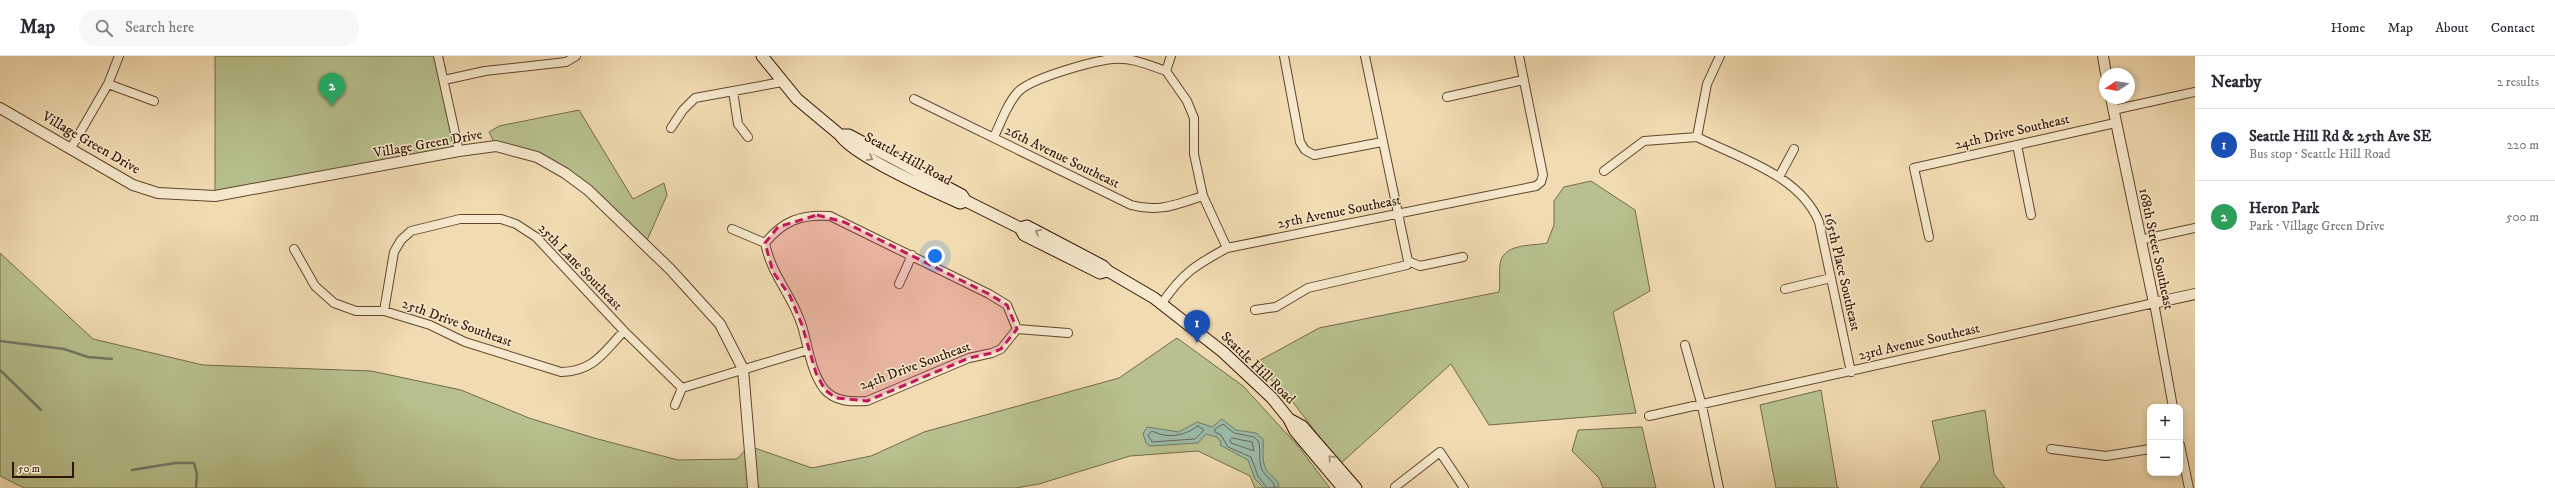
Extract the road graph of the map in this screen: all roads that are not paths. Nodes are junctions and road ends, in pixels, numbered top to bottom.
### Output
1 (120, 56) edge
2 (438, 56) edge
3 (576, 56) edge
4 (762, 56) edge
5 (1171, 56) edge
6 (1284, 56) edge
7 (1365, 56) edge
8 (1519, 56) edge
9 (1720, 56) edge
10 (2103, 56) edge
11 (2105, 68) edge
12 (1166, 71) junction
13 (444, 80) junction
14 (1523, 80) junction
15 (782, 82) junction
16 (108, 84) junction
17 (733, 91) junction
18 (2195, 92) edge
19 (1447, 97) dead end
20 (914, 99) dead end
21 (154, 100) dead end
22 (2112, 104) edge
23 (0, 108) edge
24 (2113, 110) junction
25 (2115, 122) junction
26 (672, 128) dead end
27 (748, 136) dead end
28 (994, 137) junction
29 (1697, 137) junction
30 (1382, 142) junction
31 (2017, 145) junction
32 (71, 148) junction
33 (1794, 149) dead end
34 (459, 151) junction
35 (1604, 171) dead end
36 (1779, 176) junction
37 (1203, 196) junction
38 (1398, 214) junction
39 (2031, 215) dead end
40 (2195, 228) edge
41 (732, 229) dead end
42 (1929, 238) dead end
43 (2140, 240) junction
44 (765, 243) junction
45 (1227, 248) junction
46 (294, 249) dead end
47 (912, 255) junction
48 (1463, 257) dead end
49 (1408, 263) junction
50 (1831, 278) junction
51 (899, 284) dead end
52 (1785, 289) dead end
53 (2195, 294) edge
54 (1162, 303) junction
55 (2154, 303) junction
56 (1255, 310) dead end
57 (384, 311) junction
58 (1017, 329) junction
59 (624, 331) junction
60 (1068, 332) dead end
61 (1684, 345) dead end
62 (808, 350) junction
63 (744, 369) junction
64 (1851, 372) junction
65 (682, 388) junction
66 (2172, 404) edge
67 (674, 405) dead end
68 (1702, 406) junction
69 (1649, 416) dead end
70 (1289, 419) junction
71 (2051, 449) dead end
72 (2147, 450) edge
73 (2183, 459) edge
74 (1395, 487) edge
75 (753, 488) edge
76 (1343, 488) edge
77 (1356, 488) edge
78 (1464, 488) edge
79 (1719, 488) edge
80 (2189, 488) edge

1 - 16 street
2 - 13 street
3 - 13 street
4 - 15 main road, Seattle Hill Road
5 - 12 street
6 - 30 street
7 - 30 street
8 - 14 street
9 - 29 street
10 - 11 street
12 - 28 street
12 - 37 street
13 - 34 street
14 - 19 street
14 - 38 street, 25th Avenue Southeast
15 - 17 street
15 - 54 main road, Seattle Hill Road
16 - 21 street
16 - 32 street
17 - 26 street
17 - 27 street
18 - 24 street
20 - 28 street, 26th Avenue Southeast
22 - 24 street, 168th Street Southeast
23 - 32 street, Village Green Drive
24 - 25 street, 168th Street Southeast
25 - 31 street, 24th Drive Southeast
25 - 43 street, 168th Street Southeast
28 - 37 street, 26th Avenue Southeast
29 - 35 street
29 - 36 street, 165th Place Southeast
30 - 38 street
31 - 39 street
31 - 42 street, 24th Drive Southeast
32 - 34 street, Village Green Drive
33 - 36 street
34 - 63 street, Village Green Drive
36 - 50 street, 165th Place Southeast
37 - 45 street
38 - 45 street, 25th Avenue Southeast
38 - 49 street
40 - 43 street
41 - 44 street
43 - 55 street, 168th Street Southeast
44 - 47 street
44 - 62 street
45 - 54 street, 25th Avenue Southeast
46 - 57 street, 25th Drive Southeast
47 - 51 street
47 - 58 street
48 - 49 street
49 - 56 street
50 - 52 street
50 - 64 street, 165th Place Southeast
53 - 55 street, 23rd Avenue Southeast
54 - 70 main road, Seattle Hill Road
55 - 64 street, 23rd Avenue Southeast
55 - 66 street, 168th Street Southeast
57 - 59 street, 25th Drive Southeast
57 - 59 street, 25th Lane Southeast
58 - 60 street
58 - 62 street, 24th Drive Southeast
59 - 65 street, 25th Lane Southeast
61 - 68 street
62 - 63 street
63 - 65 street
63 - 75 street, Village Green Drive
64 - 68 street, 23rd Avenue Southeast
65 - 67 street
68 - 69 street, 23rd Avenue Southeast
68 - 79 street
70 - 76 main road, Seattle Hill Road
77 -> 70 main road, Seattle Hill Road
71 - 72 street
73 - 80 street
74 - 78 street

